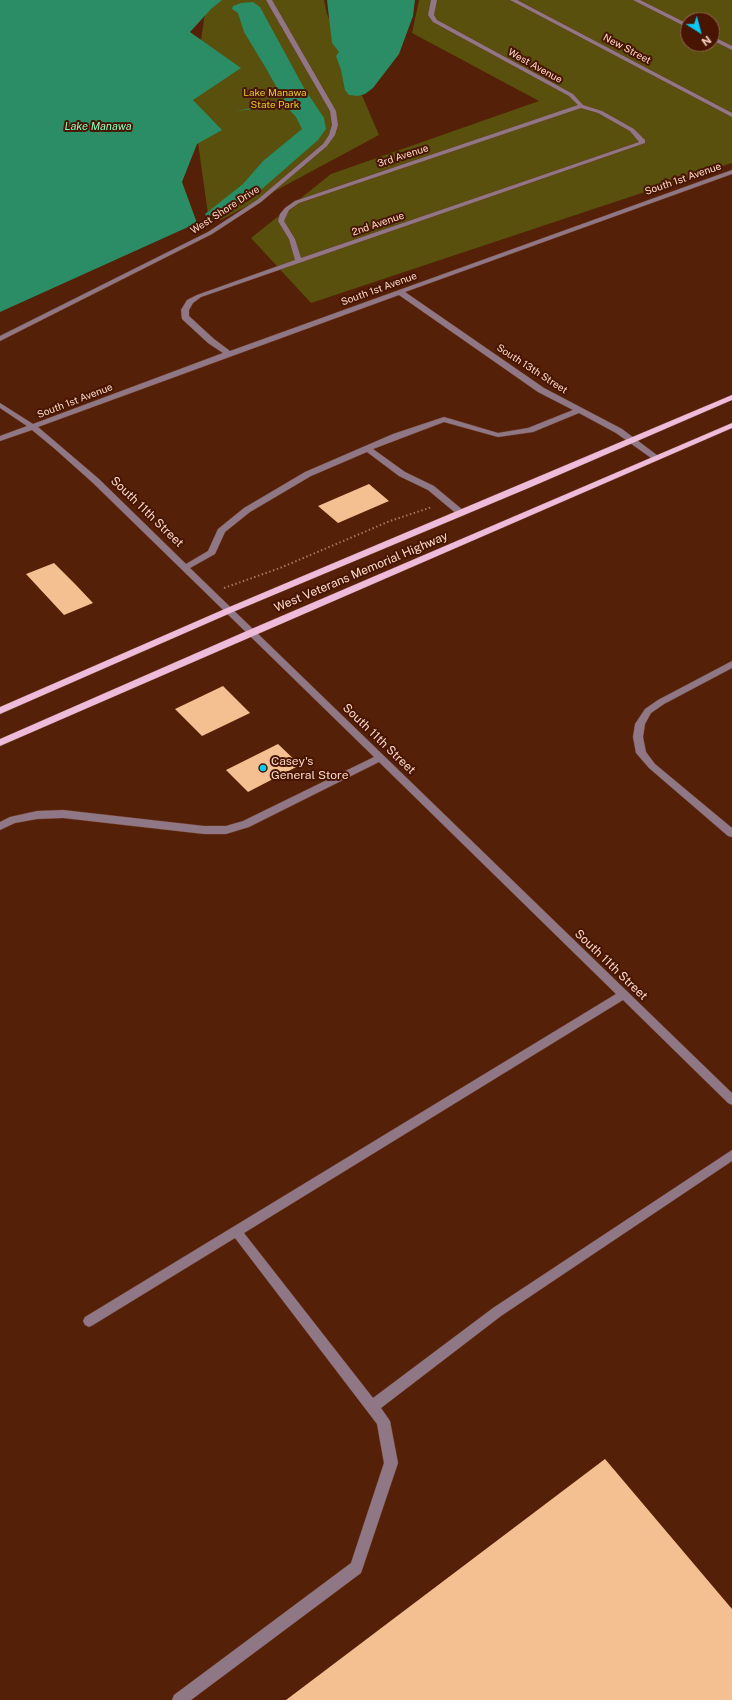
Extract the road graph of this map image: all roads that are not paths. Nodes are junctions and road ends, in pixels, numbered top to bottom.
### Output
1 (269, 0) edge
2 (434, 0) edge
3 (513, 0) edge
4 (636, 0) edge
5 (680, 22) edge
6 (720, 42) edge
7 (732, 48) edge
8 (581, 106) junction
9 (732, 115) edge
10 (643, 141) joint
11 (732, 172) edge
12 (299, 261) junction
13 (400, 292) junction
14 (0, 339) edge
15 (229, 354) junction
16 (732, 397) edge
17 (0, 405) edge
18 (580, 410) junction
19 (732, 425) edge
20 (33, 427) junction
21 (0, 439) edge
22 (633, 440) junction
23 (367, 448) junction
24 (657, 458) junction
25 (462, 513) junction
26 (186, 567) junction
27 (230, 610) junction
28 (252, 632) junction
29 (732, 664) edge
30 (0, 711) edge
31 (0, 743) edge
32 (380, 758) junction
33 (0, 826) edge
34 (732, 834) edge
35 (623, 995) junction
36 (732, 1100) edge
37 (732, 1156) edge
38 (236, 1231) junction
39 (89, 1321) dead end
40 (372, 1407) junction
41 (179, 1700) edge

1 - 14 street, West Shore Drive
2 - 8 street, West Avenue
3 - 9 street, New Street
4 - 5 street
6 - 7 street
8 - 10 street, West Avenue
8 - 12 street, 3rd Avenue
10 - 12 street, 2nd Avenue
11 - 13 street, South 1st Avenue
12 - 15 street, 2nd Avenue
13 - 15 street, South 1st Avenue
13 - 18 street, South 13th Street
15 - 20 street, South 1st Avenue
16 - 22 main road, West Veterans Memorial Highway
17 - 20 street, South 11th Street
18 - 22 street, South 13th Street
18 - 23 street
19 - 24 main road, West Veterans Memorial Highway
20 - 21 street, South 1st Avenue
20 - 26 street, South 11th Street
22 - 24 street, South 13th Street
22 - 25 main road, West Veterans Memorial Highway
23 - 25 street
23 - 26 street
24 - 28 main road, West Veterans Memorial Highway
25 - 27 main road, West Veterans Memorial Highway
26 - 27 street, South 11th Street
27 - 28 street, South 11th Street
27 - 30 main road, West Veterans Memorial Highway
28 - 31 main road, West Veterans Memorial Highway
28 - 32 street, South 11th Street
29 - 34 street
32 - 33 street
32 - 35 street, South 11th Street
35 - 36 street, South 11th Street
35 - 38 street
37 - 40 street
38 - 39 street
38 - 40 street
40 - 41 street

